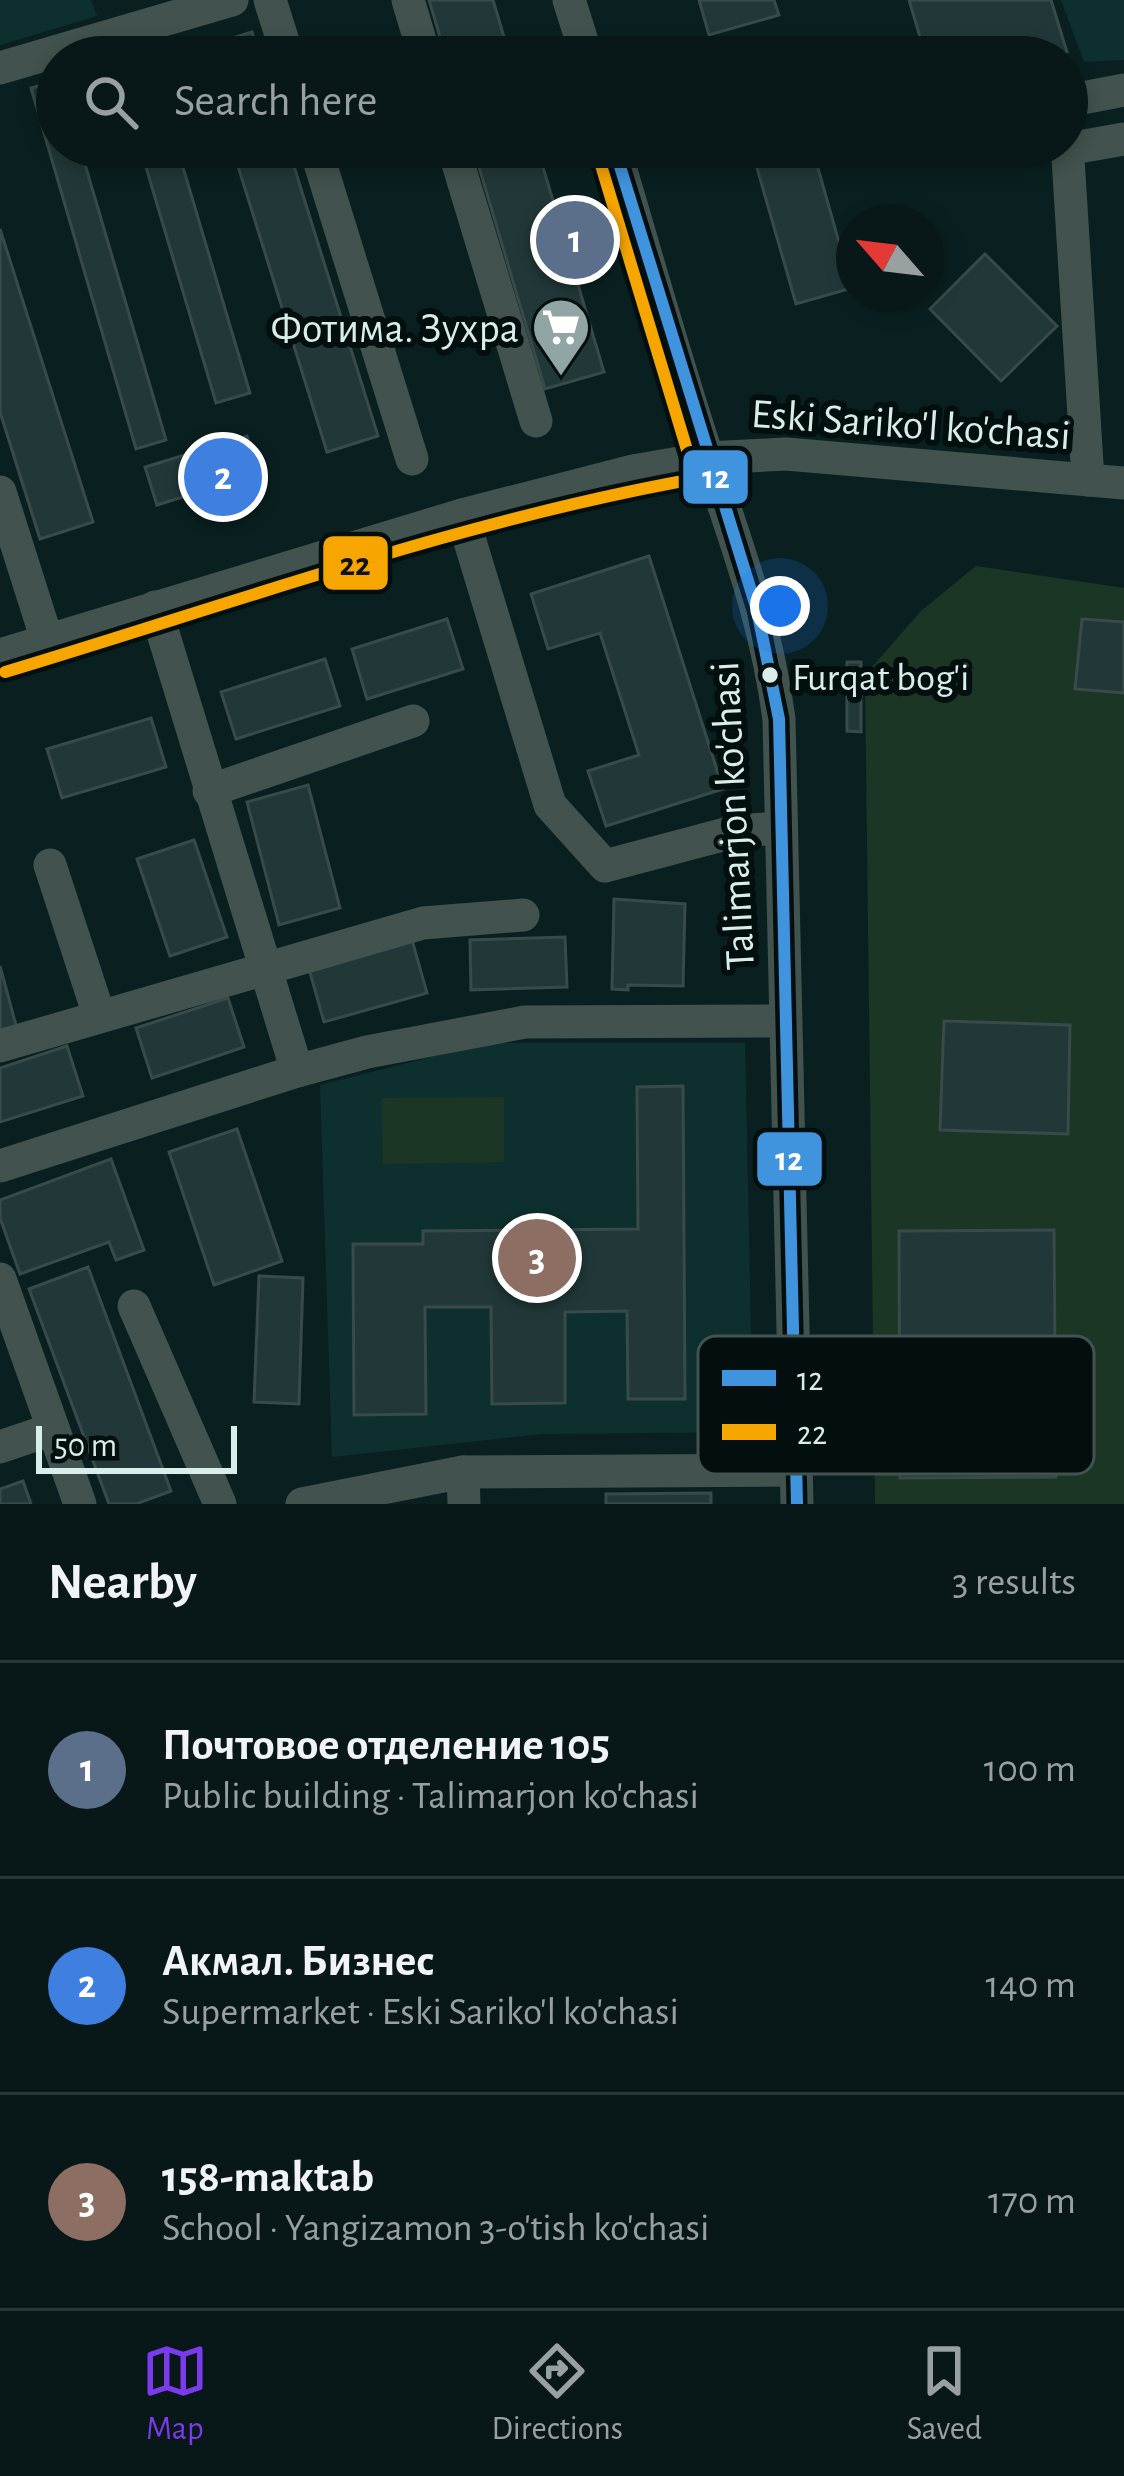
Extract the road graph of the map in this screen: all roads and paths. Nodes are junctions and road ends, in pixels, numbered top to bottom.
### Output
1 (232, 0) edge
2 (270, 0) edge
3 (408, 0) edge
4 (569, 0) edge
5 (109, 36) edge
6 (281, 36) edge
7 (419, 36) edge
8 (580, 36) edge
9 (36, 57) edge
10 (0, 68) edge
11 (1124, 90) edge
12 (1088, 97) edge
13 (1124, 139) edge
14 (1088, 143) edge
15 (322, 168) edge
16 (459, 168) edge
17 (620, 168) edge
18 (1068, 168) edge
19 (536, 421) dead end
20 (708, 458) junction
21 (412, 459) dead end
22 (1088, 479) junction
23 (1124, 482) edge
24 (0, 492) edge
25 (462, 515) junction
26 (155, 607) junction
27 (47, 640) junction
28 (0, 655) edge
29 (413, 721) dead end
30 (209, 791) junction
31 (781, 828) junction
32 (50, 865) dead end
33 (523, 916) dead end
34 (264, 969) junction
35 (99, 1015) junction
36 (785, 1021) junction
37 (0, 1046) edge
38 (297, 1070) junction
39 (0, 1166) edge
40 (0, 1279) edge
41 (134, 1306) dead end
42 (793, 1336) edge
43 (53, 1429) junction
44 (0, 1447) edge
45 (723, 1474) edge
46 (463, 1488) edge
47 (80, 1504) edge
48 (220, 1504) edge
49 (302, 1504) edge

1 - 5 street
2 - 6 street
3 - 7 street
4 - 8 street
9 - 10 street
11 - 12 street
13 - 14 street
15 - 21 street
16 - 19 street
17 - 20 street, Talimarjon ko'chasi
18 - 22 street
20 - 22 street, Eski Sariko'l ko'chasi
20 - 25 street, Eski Sariko'l ko'chasi
20 - 31 street, Talimarjon ko'chasi
22 - 23 street, Eski Sariko'l ko'chasi
24 - 27 street
25 - 26 street, Eski Sariko'l ko'chasi
25 - 31 street
26 - 27 street, Eski Sariko'l ko'chasi
26 - 30 street
27 - 28 street, Eski Sariko'l ko'chasi
29 - 30 street
30 - 34 street
31 - 36 street, Talimarjon ko'chasi
32 - 35 street
33 - 34 street
34 - 35 street
34 - 38 street
35 - 37 street
36 - 38 street
36 - 42 street, Talimarjon ko'chasi
38 - 39 street
40 - 43 street
41 - 48 street
43 - 44 street
43 - 47 street
45 - 46 street
46 - 49 street

